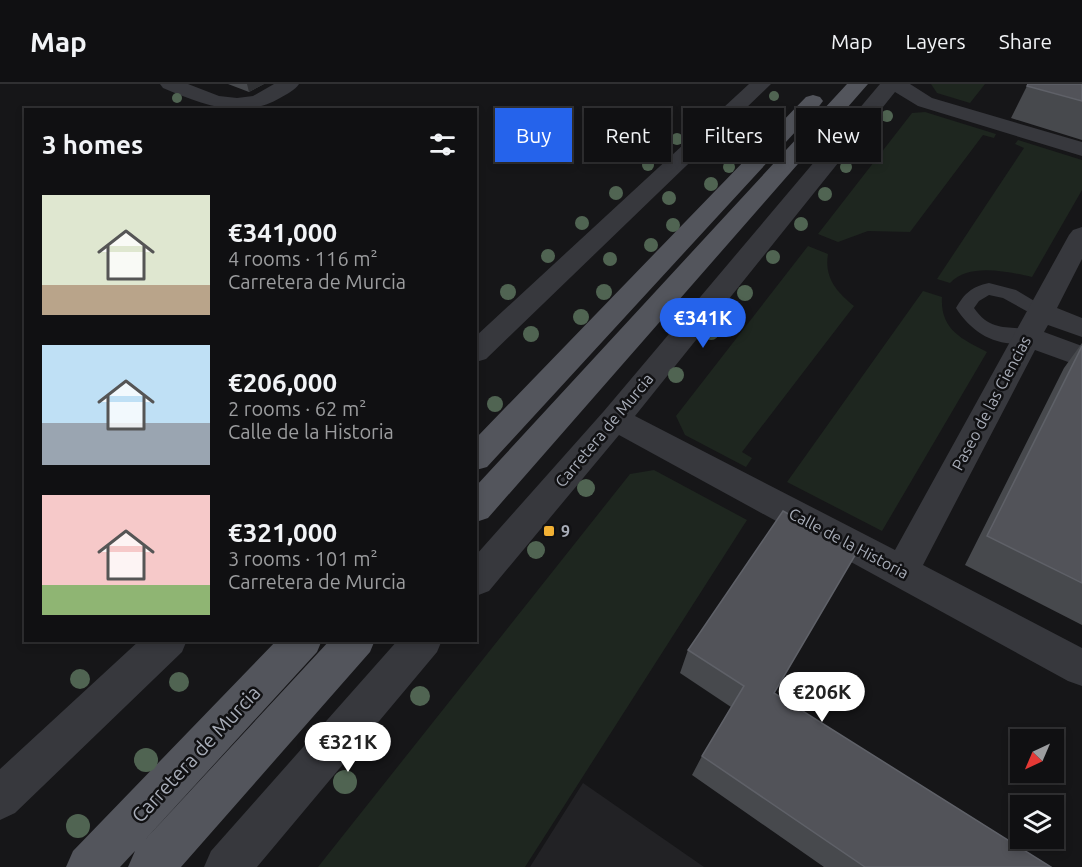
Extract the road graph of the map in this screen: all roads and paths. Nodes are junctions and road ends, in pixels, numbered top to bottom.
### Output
1 (170, 84) edge
2 (289, 84) edge
3 (761, 84) edge
4 (829, 84) edge
5 (858, 84) edge
6 (891, 84) edge
7 (896, 84) edge
8 (1082, 148) edge
9 (1082, 235) edge
10 (1033, 324) junction
11 (1082, 328) edge
12 (477, 351) edge
13 (1082, 357) edge
14 (615, 419) junction
15 (477, 457) edge
16 (477, 507) edge
17 (902, 571) junction
18 (477, 579) edge
19 (166, 642) edge
20 (301, 642) edge
21 (354, 642) edge
22 (421, 642) edge
23 (1082, 668) edge
24 (0, 798) edge
25 (89, 867) edge
26 (151, 867) edge
27 (227, 867) edge

1 - 2 street
3 - 12 street
4 - 15 main road
5 - 16 main road
6 - 14 street, Carretera de Murcia
7 - 8 street
9 - 10 street, Paseo de las Ciencias
10 - 11 street
10 - 13 street
10 - 17 street, Paseo de las Ciencias
14 - 17 street, Calle de la Historia
14 - 18 street, Carretera de Murcia
17 - 23 street, Calle de la Historia
19 - 24 street
20 - 25 main road, Carretera de Murcia
21 - 26 main road
22 - 27 street

